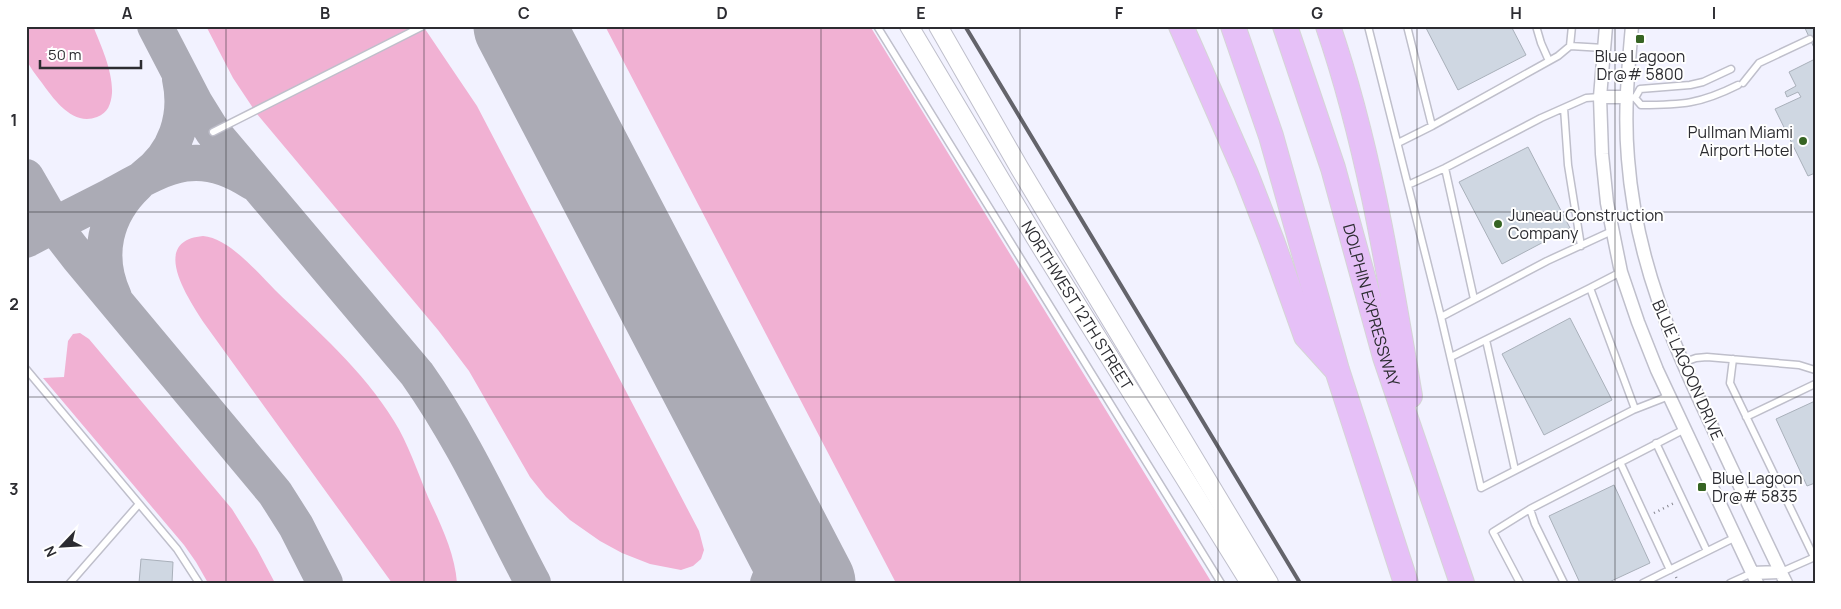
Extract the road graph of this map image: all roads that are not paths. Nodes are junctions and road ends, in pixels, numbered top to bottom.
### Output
1 (423, 26) edge
2 (878, 26) edge
3 (909, 26) edge
4 (938, 26) edge
5 (1181, 26) edge
6 (1233, 26) edge
7 (1285, 26) edge
8 (1328, 26) edge
9 (1368, 26) edge
10 (1407, 26) edge
11 (1536, 26) edge
12 (1572, 26) edge
13 (1606, 26) edge
14 (1632, 26) edge
15 (1810, 39) dead end
16 (1570, 46) junction
17 (1604, 48) junction
18 (1549, 62) junction
19 (1731, 69) dead end
20 (1600, 97) junction
21 (1630, 98) junction
22 (1564, 108) junction
23 (1432, 126) junction
24 (213, 132) dead end
25 (1398, 143) junction
26 (1445, 168) junction
27 (1408, 185) junction
28 (1612, 231) junction
29 (1581, 246) junction
30 (1622, 272) junction
31 (1590, 288) junction
32 (1474, 299) junction
33 (1441, 317) junction
34 (1486, 340) junction
35 (1451, 357) junction
36 (1733, 359) junction
37 (1682, 363) junction
38 (26, 369) edge
39 (1337, 370) junction
40 (1815, 370) edge
41 (1815, 384) edge
42 (1669, 396) junction
43 (1635, 409) junction
44 (1746, 417) junction
45 (1685, 429) junction
46 (1656, 444) junction
47 (1620, 462) junction
48 (1422, 467) junction
49 (1515, 470) junction
50 (138, 504) junction
51 (1530, 509) junction
52 (1736, 537) junction
53 (1707, 551) junction
54 (1814, 557) edge
55 (1670, 570) junction
56 (1755, 578) edge
57 (1783, 578) edge
58 (70, 583) edge
59 (198, 583) edge
60 (1221, 583) edge
61 (1250, 583) edge
62 (1269, 583) edge
63 (1406, 583) edge
64 (1462, 583) edge
65 (1520, 583) edge
66 (1564, 583) edge
67 (1643, 583) edge
68 (1730, 583) edge

1 - 24 lane
2 - 60 lane
3 - 61 main road, NORTHWEST 12TH STREET
4 - 62 main road, NORTHWEST 12TH STREET
5 - 39 highway
6 - 39 highway
7 - 48 highway, DOLPHIN EXPRESSWAY
8 - 48 highway
9 - 25 lane
10 - 23 lane
11 - 18 lane
12 - 16 lane
13 - 17 street, BLUE LAGOON DRIVE
14 - 21 street, BLUE LAGOON DRIVE
15 - 21 lane
16 - 17 lane
16 - 18 lane
17 - 20 street, BLUE LAGOON DRIVE
18 - 23 lane
19 - 21 lane
20 - 21 street
20 - 22 lane
20 - 28 street, BLUE LAGOON DRIVE
21 - 37 street, BLUE LAGOON DRIVE
22 - 26 lane
22 - 29 lane
23 - 25 lane
25 - 27 lane
26 - 27 lane
26 - 32 lane
27 - 33 lane
28 - 29 lane
28 - 30 street, BLUE LAGOON DRIVE
29 - 32 lane
30 - 31 lane
30 - 42 street, BLUE LAGOON DRIVE
31 - 34 lane
31 - 43 lane
32 - 33 lane
33 - 35 lane
34 - 35 lane
34 - 49 lane
35 - 49 lane
36 - 37 lane
36 - 40 lane
36 - 44 lane
37 - 57 street, BLUE LAGOON DRIVE
38 - 50 lane
39 - 63 highway
41 - 44 lane
42 - 43 lane
42 - 45 street, BLUE LAGOON DRIVE
43 - 49 lane
44 - 54 lane
45 - 46 lane
45 - 52 street, BLUE LAGOON DRIVE
46 - 47 lane
46 - 53 lane
47 - 51 lane
47 - 55 lane
48 - 64 highway, DOLPHIN EXPRESSWAY
50 - 58 lane
50 - 59 lane
51 - 65 lane
51 - 66 lane
52 - 53 lane
52 - 56 street, BLUE LAGOON DRIVE
53 - 55 lane
54 - 57 lane
55 - 67 lane
56 - 57 street
56 - 68 lane

